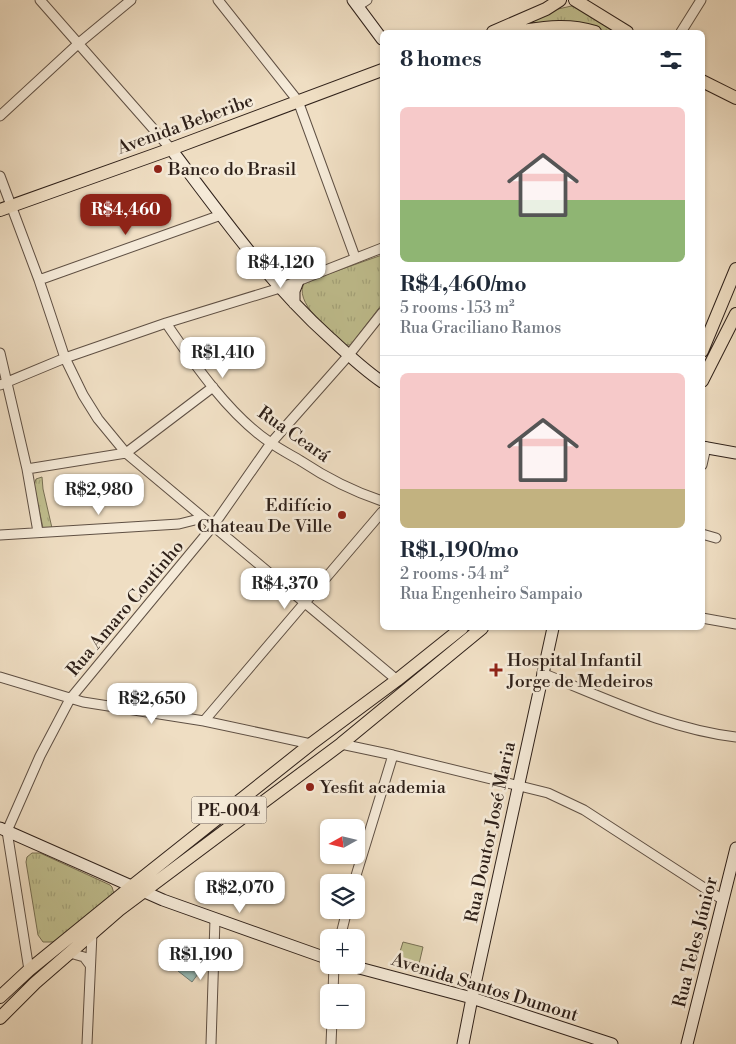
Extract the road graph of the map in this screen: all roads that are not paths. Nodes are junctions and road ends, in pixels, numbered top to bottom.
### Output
1 (40, 0) edge
2 (131, 0) edge
3 (218, 0) edge
4 (560, 0) edge
5 (576, 0) edge
6 (701, 0) edge
7 (359, 2) edge
8 (499, 30) edge
9 (526, 30) edge
10 (587, 30) edge
11 (624, 30) edge
12 (682, 30) edge
13 (380, 37) edge
14 (79, 43) junction
15 (380, 71) edge
16 (705, 82) edge
17 (736, 98) edge
18 (298, 101) junction
19 (0, 116) edge
20 (171, 149) junction
21 (0, 176) edge
22 (6, 208) edge
23 (221, 215) junction
24 (380, 249) edge
25 (356, 257) junction
26 (736, 269) edge
27 (38, 280) junction
28 (298, 281) junction
29 (280, 288) junction
30 (294, 303) junction
31 (736, 314) edge
32 (380, 316) edge
33 (166, 323) junction
34 (705, 344) edge
35 (0, 353) edge
36 (348, 356) junction
37 (65, 358) junction
38 (705, 375) edge
39 (380, 380) edge
40 (4, 384) edge
41 (213, 387) junction
42 (271, 443) junction
43 (705, 447) edge
44 (126, 453) junction
45 (736, 453) edge
46 (27, 469) junction
47 (380, 500) edge
48 (380, 514) edge
49 (203, 518) junction
50 (214, 526) junction
51 (38, 532) junction
52 (0, 535) edge
53 (705, 535) edge
54 (716, 538) dead end
55 (306, 603) junction
56 (705, 619) edge
57 (736, 624) edge
58 (460, 630) edge
59 (480, 630) edge
60 (553, 630) edge
61 (542, 673) junction
62 (0, 677) edge
63 (397, 680) junction
64 (70, 699) junction
65 (204, 721) junction
66 (736, 736) edge
67 (311, 744) junction
68 (341, 744) junction
69 (394, 755) junction
70 (518, 785) junction
71 (4, 829) edge
72 (736, 848) edge
73 (357, 874) edge
74 (137, 889) junction
75 (723, 900) junction
76 (215, 919) junction
77 (92, 933) junction
78 (70, 952) junction
79 (320, 957) edge
80 (90, 966) junction
81 (29, 970) junction
82 (365, 970) edge
83 (0, 997) edge
84 (472, 998) junction
85 (0, 1018) edge
86 (332, 1029) edge
87 (608, 1043) edge
88 (87, 1044) edge
89 (211, 1044) edge
90 (331, 1044) edge
91 (463, 1044) edge
92 (688, 1044) edge

1 - 14 street
2 - 14 street
3 - 18 street
4 - 8 main road
5 - 11 main road
6 - 12 street
7 - 13 street
9 - 10 main road
14 - 19 street
14 - 20 street
15 - 18 main road, Avenida Beberibe
16 - 17 main road
18 - 20 main road, Avenida Beberibe
18 - 25 street
20 - 22 main road, Avenida Beberibe
20 - 23 street
21 - 22 street
22 - 27 street
23 - 27 street
23 - 29 street
24 - 25 street
25 - 28 street
26 - 34 main road
27 - 37 street
28 - 29 street
28 - 30 street
29 - 30 street
29 - 33 street
30 - 36 street
31 - 38 main road
32 - 36 street, Rua Amaro Coutinho
33 - 37 street
33 - 41 street, Rua Ceará
35 - 40 street
36 - 39 street
36 - 42 street, Rua Amaro Coutinho
37 - 40 street
37 - 44 street
40 - 46 street
41 - 42 street, Rua Ceará
41 - 44 street
42 - 47 street, Rua Ceará
42 - 50 street, Rua Amaro Coutinho
43 - 45 street
44 - 46 street
44 - 49 street
46 - 51 street
48 - 55 street
49 - 50 street
49 - 51 street
50 - 55 street
50 - 64 street, Rua Amaro Coutinho
51 - 52 street
53 - 54 street
55 - 63 street
55 - 65 street
56 - 57 street
58 - 63 main road, PE-004
59 - 68 main road, PE-004
60 - 61 street, Rua Doutor José Maria
61 - 66 street
61 - 70 street, Rua Doutor José Maria
62 - 64 street
63 - 67 main road, PE-004
64 - 65 street
64 - 71 street, Rua Amaro Coutinho
65 - 67 street
67 - 74 main road, PE-004
68 - 69 street
68 - 74 main road, PE-004
69 - 70 street
69 - 73 street
70 - 75 street
70 - 84 street, Rua Doutor José Maria
71 - 74 street
71 - 81 street
72 - 75 street, Rua Teles Júnior
74 - 76 street
74 - 77 main road, PE-004
74 - 81 main road, PE-004
75 - 92 street, Rua Teles Júnior
76 - 79 street
76 - 89 street
77 - 78 main road, PE-004
77 - 80 street
78 - 80 street
78 - 85 main road, PE-004
80 - 88 street
81 - 83 main road, PE-004
82 - 84 street, Avenida Santos Dumont
84 - 87 street, Avenida Santos Dumont
84 - 91 street, Rua Doutor José Maria
86 - 90 street

